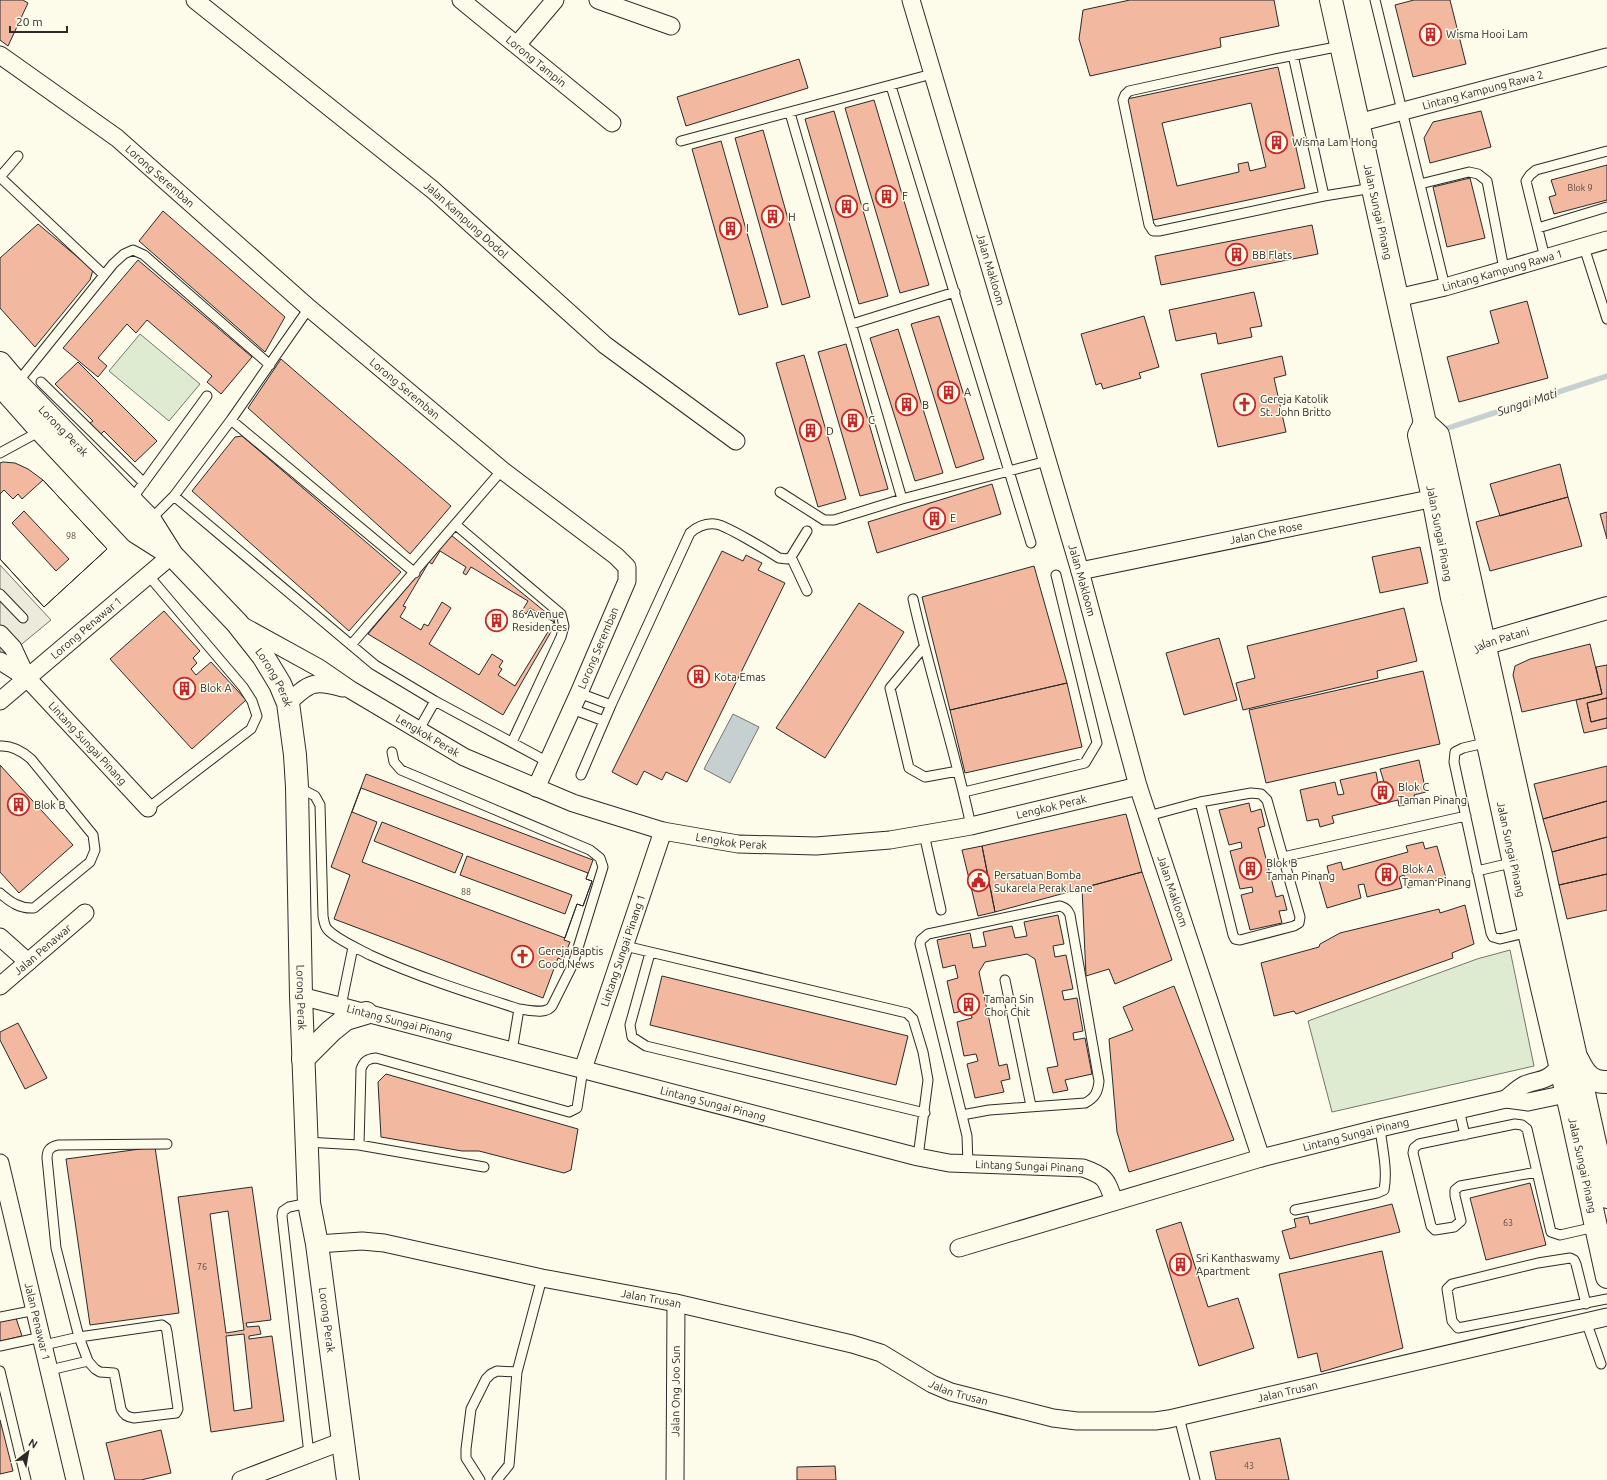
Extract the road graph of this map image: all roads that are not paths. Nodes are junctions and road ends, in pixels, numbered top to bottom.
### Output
1 (195, 0) edge
2 (461, 0) edge
3 (555, 0) edge
4 (598, 0) edge
5 (911, 0) edge
6 (1331, 0) edge
7 (1375, 0) edge
8 (671, 26) dead end
9 (517, 45) junction
10 (1341, 46) junction
11 (0, 55) edge
12 (1293, 55) junction
13 (1607, 57) edge
14 (932, 74) junction
15 (891, 86) junction
16 (1402, 112) junction
17 (790, 113) junction
18 (612, 123) dead end
19 (1358, 123) junction
20 (681, 141) dead end
21 (1607, 151) edge
22 (18, 156) dead end
23 (0, 177) edge
24 (1420, 184) junction
25 (1373, 188) junction
26 (1324, 196) junction
27 (1607, 207) edge
28 (1538, 228) junction
29 (1607, 240) edge
30 (1584, 247) junction
31 (1545, 258) junction
32 (1504, 269) junction
33 (104, 275) junction
34 (1445, 287) junction
35 (955, 292) junction
36 (1397, 298) junction
37 (309, 308) junction
38 (1607, 319) edge
39 (852, 324) junction
40 (0, 363) edge
41 (270, 365) junction
42 (42, 382) dead end
43 (8, 387) edge
44 (207, 396) dead end
45 (231, 420) junction
46 (33, 435) dead end
47 (736, 441) dead end
48 (0, 453) edge
49 (1047, 461) junction
50 (502, 470) junction
51 (1010, 470) junction
52 (144, 483) junction
53 (780, 492) dead end
54 (174, 496) junction
55 (1442, 497) junction
56 (902, 499) junction
57 (130, 500) junction
58 (456, 525) junction
59 (143, 526) junction
60 (807, 531) dead end
61 (1032, 543) dead end
62 (172, 555) junction
63 (792, 557) junction
64 (1080, 571) junction
65 (415, 572) junction
66 (148, 575) junction
67 (1056, 575) dead end
68 (807, 591) dead end
69 (0, 594) edge
70 (913, 599) dead end
71 (1607, 608) edge
72 (22, 618) dead end
73 (1607, 622) edge
74 (238, 624) junction
75 (0, 634) edge
76 (351, 645) junction
77 (924, 647) junction
78 (1479, 652) junction
79 (0, 661) edge
80 (27, 678) junction
81 (351, 690) junction
82 (579, 693) junction
83 (0, 701) edge
84 (435, 701) junction
85 (288, 703) junction
86 (611, 705) junction
87 (572, 709) junction
88 (604, 721) junction
89 (418, 730) junction
90 (1496, 740) junction
91 (512, 742) junction
92 (0, 746) edge
93 (392, 752) dead end
94 (548, 762) junction
95 (958, 771) junction
96 (581, 774) dead end
97 (297, 786) junction
98 (1138, 786) junction
99 (536, 788) junction
100 (964, 792) junction
101 (1200, 802) junction
102 (148, 808) joint
103 (1148, 816) junction
104 (1466, 816) junction
105 (971, 826) junction
106 (663, 832) junction
107 (924, 834) junction
108 (1283, 857) junction
109 (1514, 864) junction
110 (1477, 871) junction
111 (0, 893) edge
112 (941, 910) dead end
113 (85, 913) dead end
114 (1539, 930) junction
115 (0, 937) edge
116 (625, 946) junction
117 (353, 947) junction
118 (650, 953) junction
119 (28, 962) junction
120 (1005, 980) dead end
121 (0, 986) edge
122 (301, 996) junction
123 (341, 1006) junction
124 (519, 1009) junction
125 (366, 1013) junction
126 (512, 1051) junction
127 (303, 1059) junction
128 (1568, 1063) junction
129 (583, 1069) junction
130 (1607, 1082) edge
131 (1566, 1094) junction
132 (1506, 1099) junction
133 (1031, 1106) junction
134 (1607, 1107) edge
135 (1459, 1110) junction
136 (925, 1113) junction
137 (962, 1115) junction
138 (1593, 1127) junction
139 (1380, 1128) junction
140 (1466, 1135) junction
141 (306, 1142) junction
142 (167, 1144) dead end
143 (359, 1145) junction
144 (918, 1157) junction
145 (1262, 1158) junction
146 (0, 1163) edge
147 (968, 1164) junction
148 (484, 1167) dead end
149 (1537, 1172) junction
150 (1607, 1196) edge
151 (1114, 1202) junction
152 (309, 1203) junction
153 (1295, 1210) dead end
154 (1595, 1227) junction
155 (317, 1244) junction
156 (959, 1248) dead end
157 (1607, 1277) edge
158 (542, 1278) junction
159 (1607, 1299) edge
160 (676, 1303) junction
161 (1586, 1304) junction
162 (36, 1310) junction
163 (0, 1317) edge
164 (1607, 1317) edge
165 (1586, 1321) junction
166 (79, 1337) junction
167 (43, 1341) junction
168 (0, 1346) edge
169 (88, 1361) junction
170 (1601, 1364) dead end
171 (50, 1370) junction
172 (0, 1371) edge
173 (517, 1372) junction
174 (1179, 1417) junction
175 (343, 1441) junction
176 (309, 1454) junction
177 (26, 1480) edge
178 (75, 1480) edge
179 (241, 1480) edge
180 (348, 1480) edge
181 (480, 1480) edge
182 (497, 1480) edge
183 (676, 1480) edge
184 (1195, 1480) edge

1 - 47 street, Jalan Kampung Dodol
2 - 9 street, Lorong Tampin
3 - 9 street
4 - 8 street
5 - 14 street, Jalan Makloom
6 - 10 main road, Jalan Sungai Pinang
7 - 16 lane
9 - 18 street, Lorong Tampin
10 - 12 lane
10 - 19 main road, Jalan Sungai Pinang
11 - 37 street, Lorong Seremban
12 - 26 lane
12 - 26 lane
13 - 16 street, Lintang Kampung Rawa 2
14 - 15 lane
14 - 49 street, Jalan Makloom
15 - 17 lane
15 - 35 lane
16 - 19 street, Lintang Kampung Rawa 2
16 - 24 lane
17 - 20 lane
17 - 39 lane
19 - 25 main road, Jalan Sungai Pinang
21 - 28 lane
22 - 23 lane
23 - 33 lane
24 - 32 lane
24 - 34 lane
25 - 26 lane
25 - 36 main road, Jalan Sungai Pinang
27 - 28 lane
28 - 31 lane
29 - 30 street, Lintang Kampung Rawa 1
30 - 31 street, Lintang Kampung Rawa 1
30 - 38 lane
31 - 32 street, Lintang Kampung Rawa 1
32 - 34 street, Lintang Kampung Rawa 1
33 - 41 lane
33 - 43 lane
34 - 36 street, Lintang Kampung Rawa 1
35 - 39 lane
35 - 51 lane
36 - 55 main road, Jalan Sungai Pinang
37 - 41 lane
37 - 50 street, Lorong Seremban
39 - 56 lane
40 - 43 main road, Lorong Perak
41 - 45 lane
42 - 52 lane
43 - 57 main road, Lorong Perak
43 - 59 main road, Lorong Perak
44 - 52 lane
45 - 54 lane
45 - 65 lane
46 - 48 lane
49 - 51 lane
49 - 64 street, Jalan Makloom
50 - 58 lane
50 - 82 street, Lorong Seremban
51 - 56 lane
51 - 61 lane
52 - 57 lane
53 - 56 lane
54 - 59 lane
54 - 76 lane
55 - 64 street, Jalan Che Rose
55 - 78 main road, Jalan Sungai Pinang
57 - 59 main road, Lorong Perak
58 - 65 lane
58 - 91 lane
59 - 62 main road, Lorong Perak
60 - 63 lane
62 - 66 street, Lorong Penawar 1
62 - 74 main road, Lorong Perak
63 - 68 lane
63 - 86 lane
64 - 98 street, Jalan Makloom
65 - 76 lane
66 - 80 street, Lorong Penawar 1
66 - 102 lane
67 - 100 lane
69 - 72 lane
70 - 77 lane
71 - 78 main road, Jalan Patani
73 - 78 main road, Jalan Patani
74 - 81 street, Lengkok Perak
74 - 85 main road, Lorong Perak
75 - 80 street, Lintang Sungai Pinang
76 - 84 lane
77 - 95 lane
77 - 95 lane
78 - 90 main road, Jalan Sungai Pinang
79 - 80 street, Lintang Sungai Pinang
80 - 83 street, Lorong Penawar 1
80 - 102 street, Lintang Sungai Pinang
81 - 85 street, Lengkok Perak
81 - 89 street, Lengkok Perak
82 - 86 lane
82 - 87 street, Lorong Seremban
84 - 89 lane
84 - 91 lane
85 - 97 main road, Lorong Perak
86 - 88 lane
87 - 88 lane
87 - 94 street, Lorong Seremban
88 - 96 lane
89 - 99 street, Lengkok Perak
90 - 104 lane
90 - 109 main road, Jalan Sungai Pinang
90 - 114 main road, Jalan Sungai Pinang
91 - 94 lane
92 - 111 lane
93 - 124 lane
94 - 99 street, Lorong Seremban
95 - 100 lane
97 - 117 lane
97 - 122 main road, Lorong Perak
98 - 103 street, Jalan Makloom
98 - 105 street, Lengkok Perak
99 - 106 street, Lengkok Perak
100 - 105 lane
101 - 103 lane
101 - 108 lane
101 - 108 lane
103 - 145 street, Jalan Makloom
104 - 108 lane
104 - 110 lane
105 - 107 street, Lengkok Perak
106 - 107 street, Lengkok Perak
106 - 116 street, Lintang Sungai Pinang 1
107 - 112 lane
109 - 110 lane
109 - 114 main road, Jalan Sungai Pinang
110 - 114 lane
113 - 119 street, Jalan Penawar
114 - 128 main road, Jalan Sungai Pinang
115 - 119 street
116 - 118 lane
116 - 129 street, Lintang Sungai Pinang 1
117 - 123 lane
117 - 124 lane
118 - 136 lane
118 - 136 lane
119 - 121 street, Jalan Penawar
120 - 133 lane
122 - 123 street, Lintang Sungai Pinang
122 - 127 main road, Lorong Perak
123 - 125 street, Lintang Sungai Pinang
124 - 126 lane
125 - 126 street, Lintang Sungai Pinang
125 - 127 main road
126 - 129 street, Lintang Sungai Pinang
127 - 141 main road, Lorong Perak
128 - 130 main road
128 - 131 main road, Jalan Sungai Pinang
128 - 132 street, Lintang Sungai Pinang
128 - 138 main road, Jalan Sungai Pinang
129 - 143 lane
129 - 144 street, Lintang Sungai Pinang
131 - 132 street, Lintang Sungai Pinang
131 - 154 main road, Jalan Sungai Pinang
132 - 135 street, Lintang Sungai Pinang
133 - 137 lane
133 - 137 lane
134 - 138 main road
135 - 139 street, Lintang Sungai Pinang
135 - 140 lane
136 - 144 lane
137 - 147 lane
138 - 150 main road, Jalan Sungai Pinang
139 - 145 street, Lintang Sungai Pinang
139 - 153 lane
140 - 149 lane
140 - 149 lane
141 - 143 lane
141 - 152 main road, Lorong Perak
142 - 166 lane
143 - 148 lane
144 - 147 street, Lintang Sungai Pinang
145 - 151 street, Lintang Sungai Pinang
146 - 162 street, Jalan Penawar 1
147 - 151 street, Lintang Sungai Pinang
149 - 154 lane
151 - 156 street, Lintang Sungai Pinang
152 - 155 main road, Lorong Perak
152 - 176 lane
154 - 157 main road, Jalan Sungai Pinang
155 - 158 street, Jalan Trusan
155 - 175 main road, Lorong Perak
158 - 160 street, Jalan Trusan
158 - 173 lane
159 - 161 lane
160 - 174 street, Jalan Trusan
160 - 183 street, Jalan Ong Joo Sun
161 - 161 lane
162 - 163 lane
162 - 167 street, Jalan Penawar 1
164 - 165 street, Jalan Trusan
165 - 170 lane
165 - 174 street, Jalan Trusan
166 - 167 lane
166 - 169 lane
166 - 169 lane
167 - 168 lane
167 - 171 street, Jalan Penawar 1
169 - 171 lane
171 - 178 street, Jalan Penawar 1
172 - 177 lane
173 - 181 lane
173 - 182 lane
174 - 184 lane
175 - 176 street
175 - 180 main road, Lorong Perak
176 - 179 street

